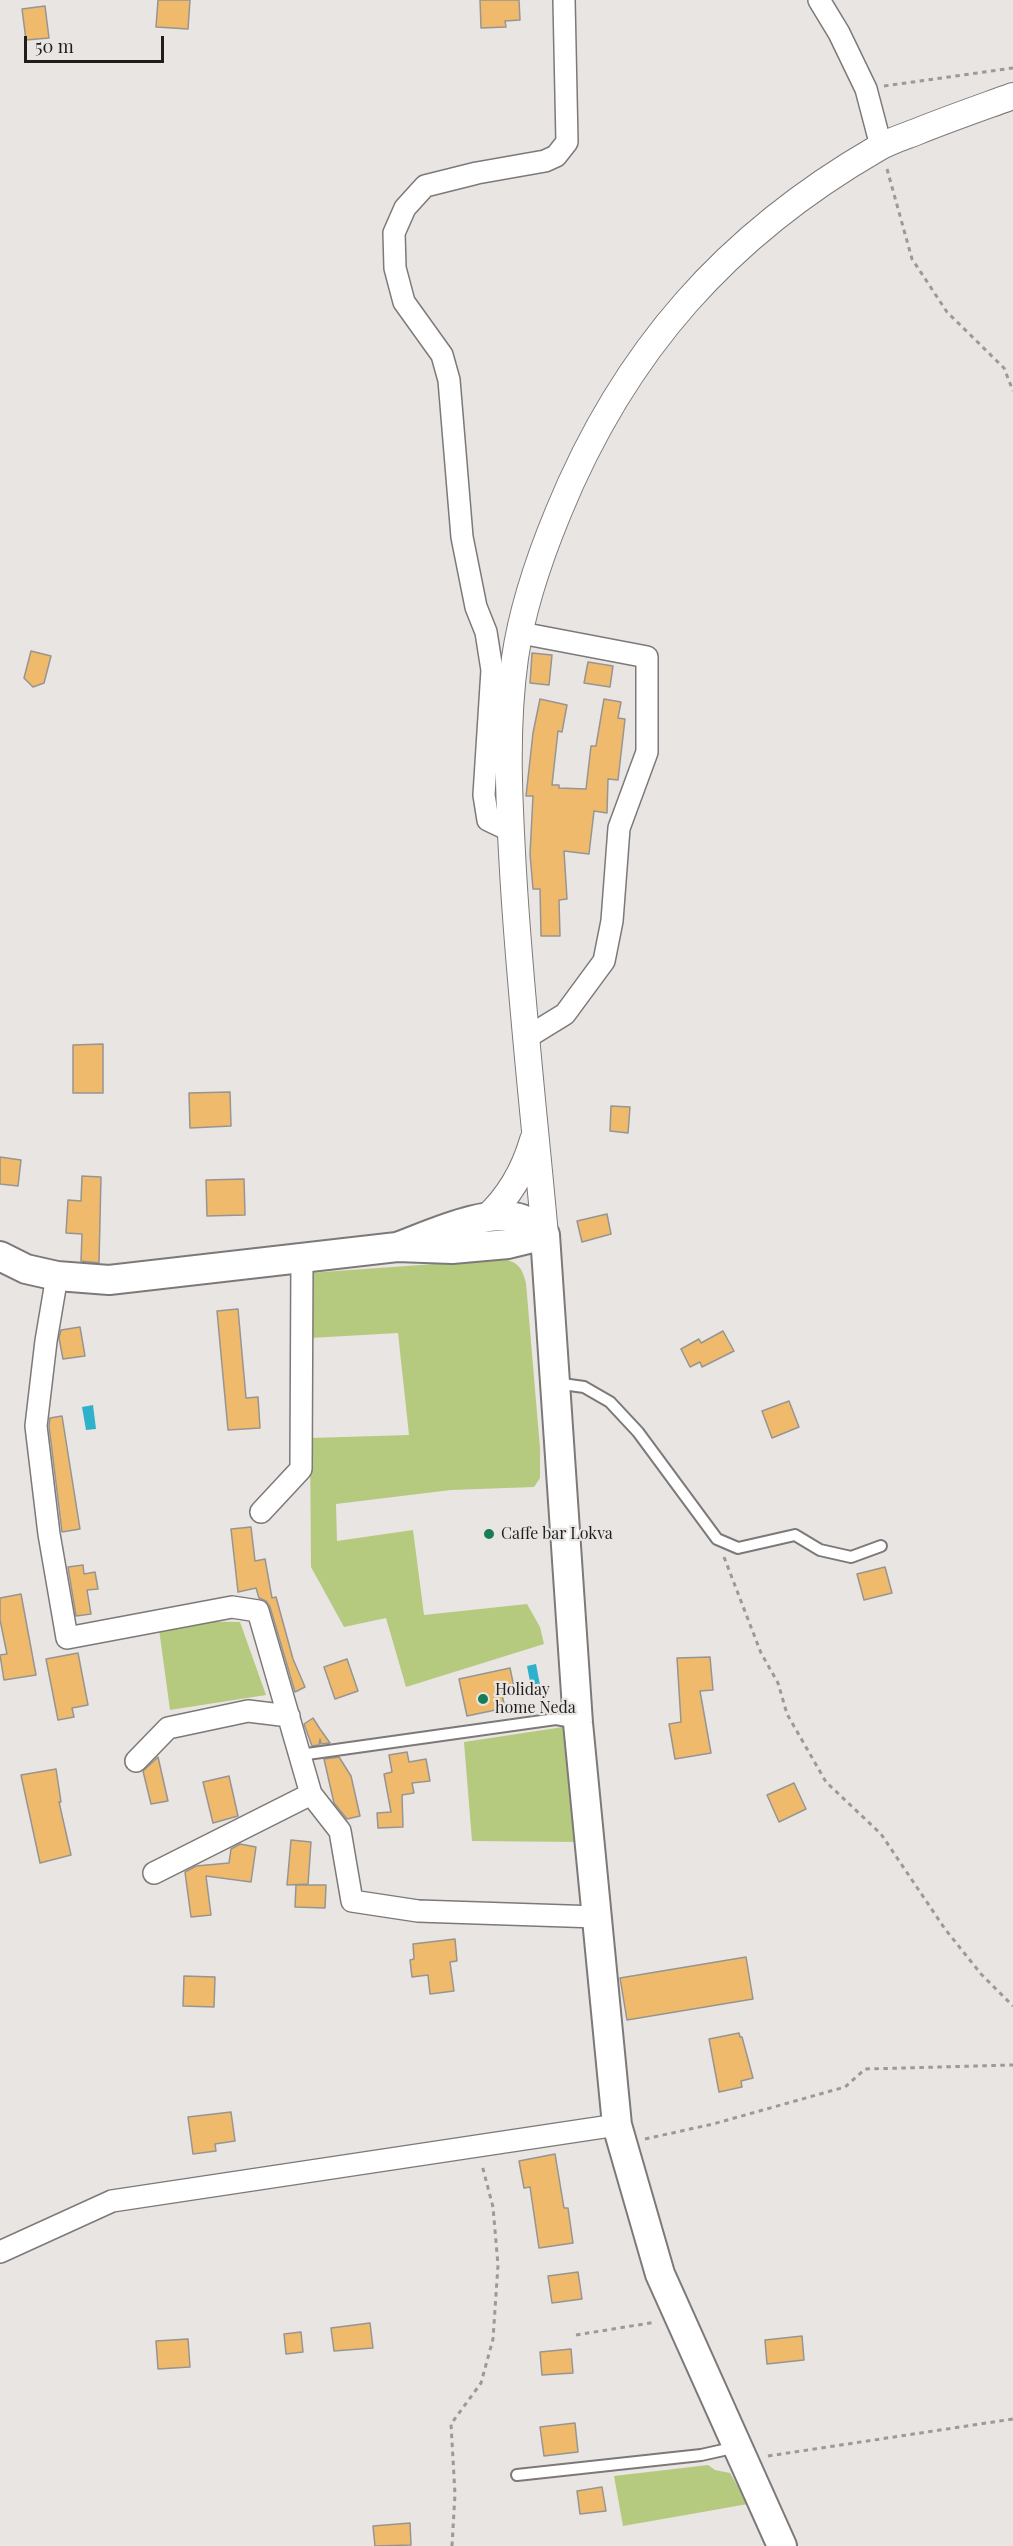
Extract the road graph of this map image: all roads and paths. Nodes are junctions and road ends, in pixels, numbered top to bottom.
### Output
1 (564, 0) edge
2 (819, 0) edge
3 (1013, 68) edge
4 (866, 89) junction
5 (1013, 96) edge
6 (881, 146) junction
7 (1013, 392) edge
8 (521, 633) junction
9 (511, 831) junction
10 (526, 1038) junction
11 (536, 1131) junction
12 (486, 1218) junction
13 (544, 1235) junction
14 (397, 1247) junction
15 (0, 1256) edge
16 (302, 1258) junction
17 (57, 1276) junction
18 (555, 1383) junction
19 (261, 1512) dead end
20 (717, 1539) junction
21 (881, 1546) dead end
22 (289, 1716) junction
23 (578, 1723) junction
24 (300, 1755) junction
25 (136, 1761) dead end
26 (311, 1794) junction
27 (154, 1873) dead end
28 (597, 1917) junction
29 (1013, 2006) edge
30 (1013, 2065) edge
31 (620, 2134) junction
32 (477, 2146) junction
33 (0, 2253) edge
34 (678, 2314) junction
35 (576, 2335) dead end
36 (1013, 2419) edge
37 (742, 2458) junction
38 (517, 2475) dead end
39 (452, 2546) edge
40 (782, 2546) edge

1 - 9 street
2 - 4 street
3 - 4 path
4 - 6 street
5 - 6 street
6 - 7 path
6 - 8 street
8 - 9 street
8 - 10 street
9 - 10 street
10 - 11 street
11 - 12 street
11 - 13 street
12 - 13 main road
12 - 14 main road
13 - 14 main road
13 - 18 main road
14 - 16 main road
15 - 17 main road
16 - 17 main road
16 - 19 street
17 - 22 street
18 - 20 lane
18 - 23 main road
20 - 21 lane
20 - 29 path
22 - 24 street
22 - 25 street
23 - 24 lane
23 - 28 main road
24 - 26 street
26 - 27 street
26 - 28 street
28 - 31 main road
30 - 31 path
31 - 32 street
31 - 34 main road
32 - 33 street
32 - 39 path
34 - 35 path
34 - 37 main road
36 - 37 path
37 - 38 lane
37 - 40 main road

